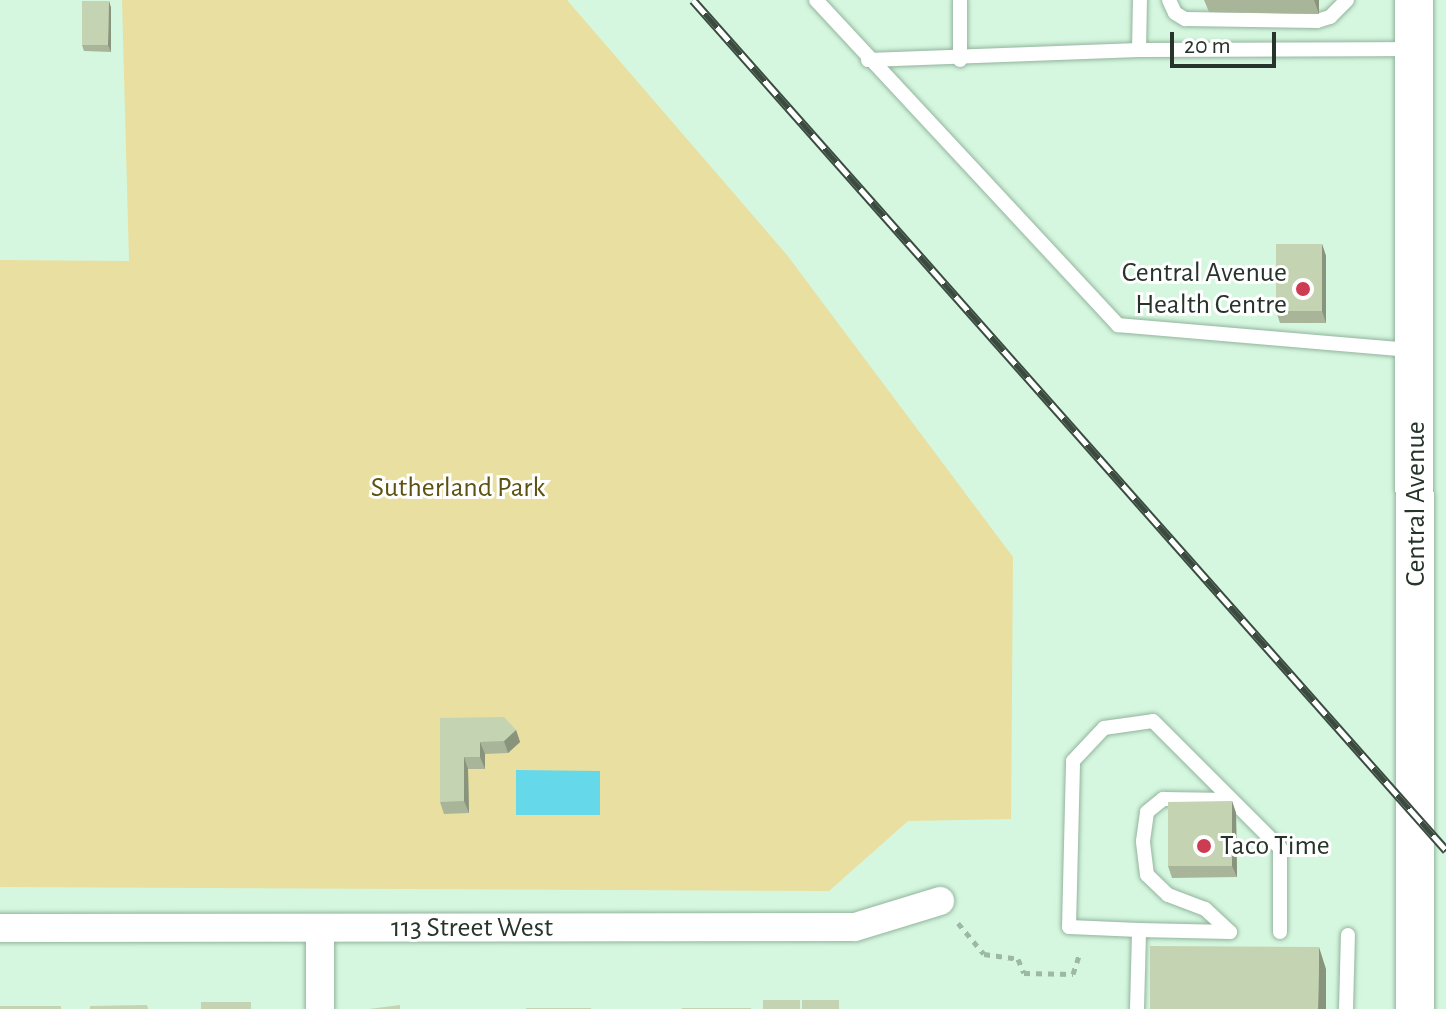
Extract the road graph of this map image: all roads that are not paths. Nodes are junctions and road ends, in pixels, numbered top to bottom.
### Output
1 (816, 0) edge
2 (960, 0) edge
3 (1140, 0) edge
4 (1169, 0) edge
5 (1347, 0) edge
6 (1414, 0) edge
7 (1413, 49) junction
8 (1139, 50) junction
9 (868, 60) junction
10 (960, 60) junction
11 (1415, 235) junction
12 (1446, 258) edge
13 (1431, 356) edge
14 (1231, 800) junction
15 (940, 901) dead end
16 (0, 928) edge
17 (320, 928) junction
18 (1139, 930) junction
19 (1280, 932) dead end
20 (1348, 935) dead end
21 (320, 1009) edge
22 (1137, 1009) edge
23 (1346, 1009) edge
24 (1415, 1009) edge

1 - 9 lane
2 - 10 lane
3 - 8 lane
4 - 5 lane
6 - 7 main road, Central Avenue
7 - 8 lane
7 - 11 main road, Central Avenue
8 - 10 lane
9 - 10 lane
9 - 13 lane
11 - 12 main road
11 - 13 main road, Central Avenue
13 - 24 main road, Central Avenue
14 - 18 lane
14 - 18 lane
14 - 19 lane
15 - 17 street, 113 Street West
16 - 17 street, 113 Street West
17 - 21 street
18 - 22 lane
20 - 23 lane

